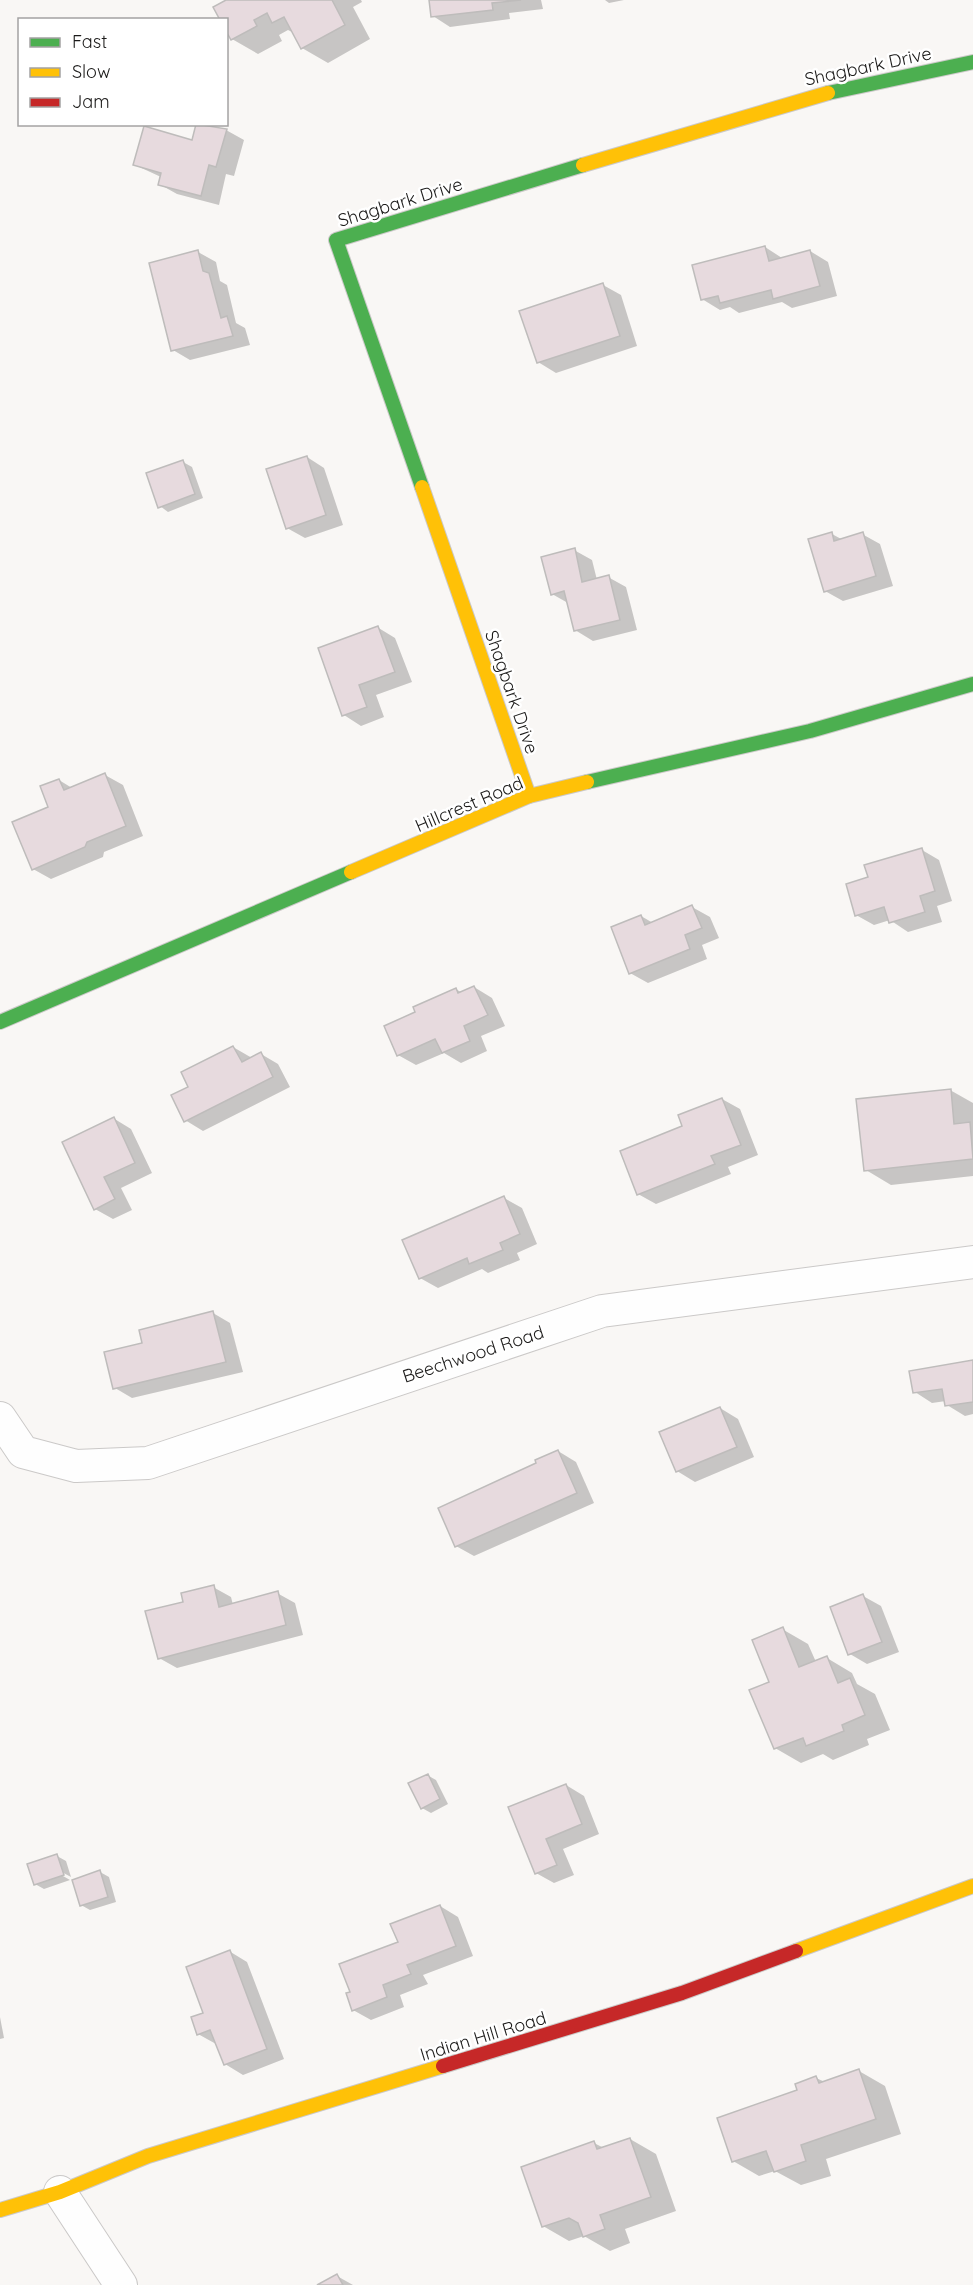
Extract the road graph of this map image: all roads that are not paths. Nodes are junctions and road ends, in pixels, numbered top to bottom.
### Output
1 (973, 62) edge
2 (973, 684) edge
3 (529, 796) junction
4 (0, 1022) edge
5 (973, 1262) edge
6 (0, 1418) edge
7 (973, 1886) edge
8 (60, 2192) junction
9 (0, 2210) edge
10 (121, 2285) edge

1 - 3 street, Shagbark Drive
2 - 3 street, Hillcrest Road
3 - 4 street, Hillcrest Road
5 - 6 street, Beechwood Road
7 - 8 street, Indian Hill Road
8 - 9 street, Indian Hill Road
8 - 10 street

